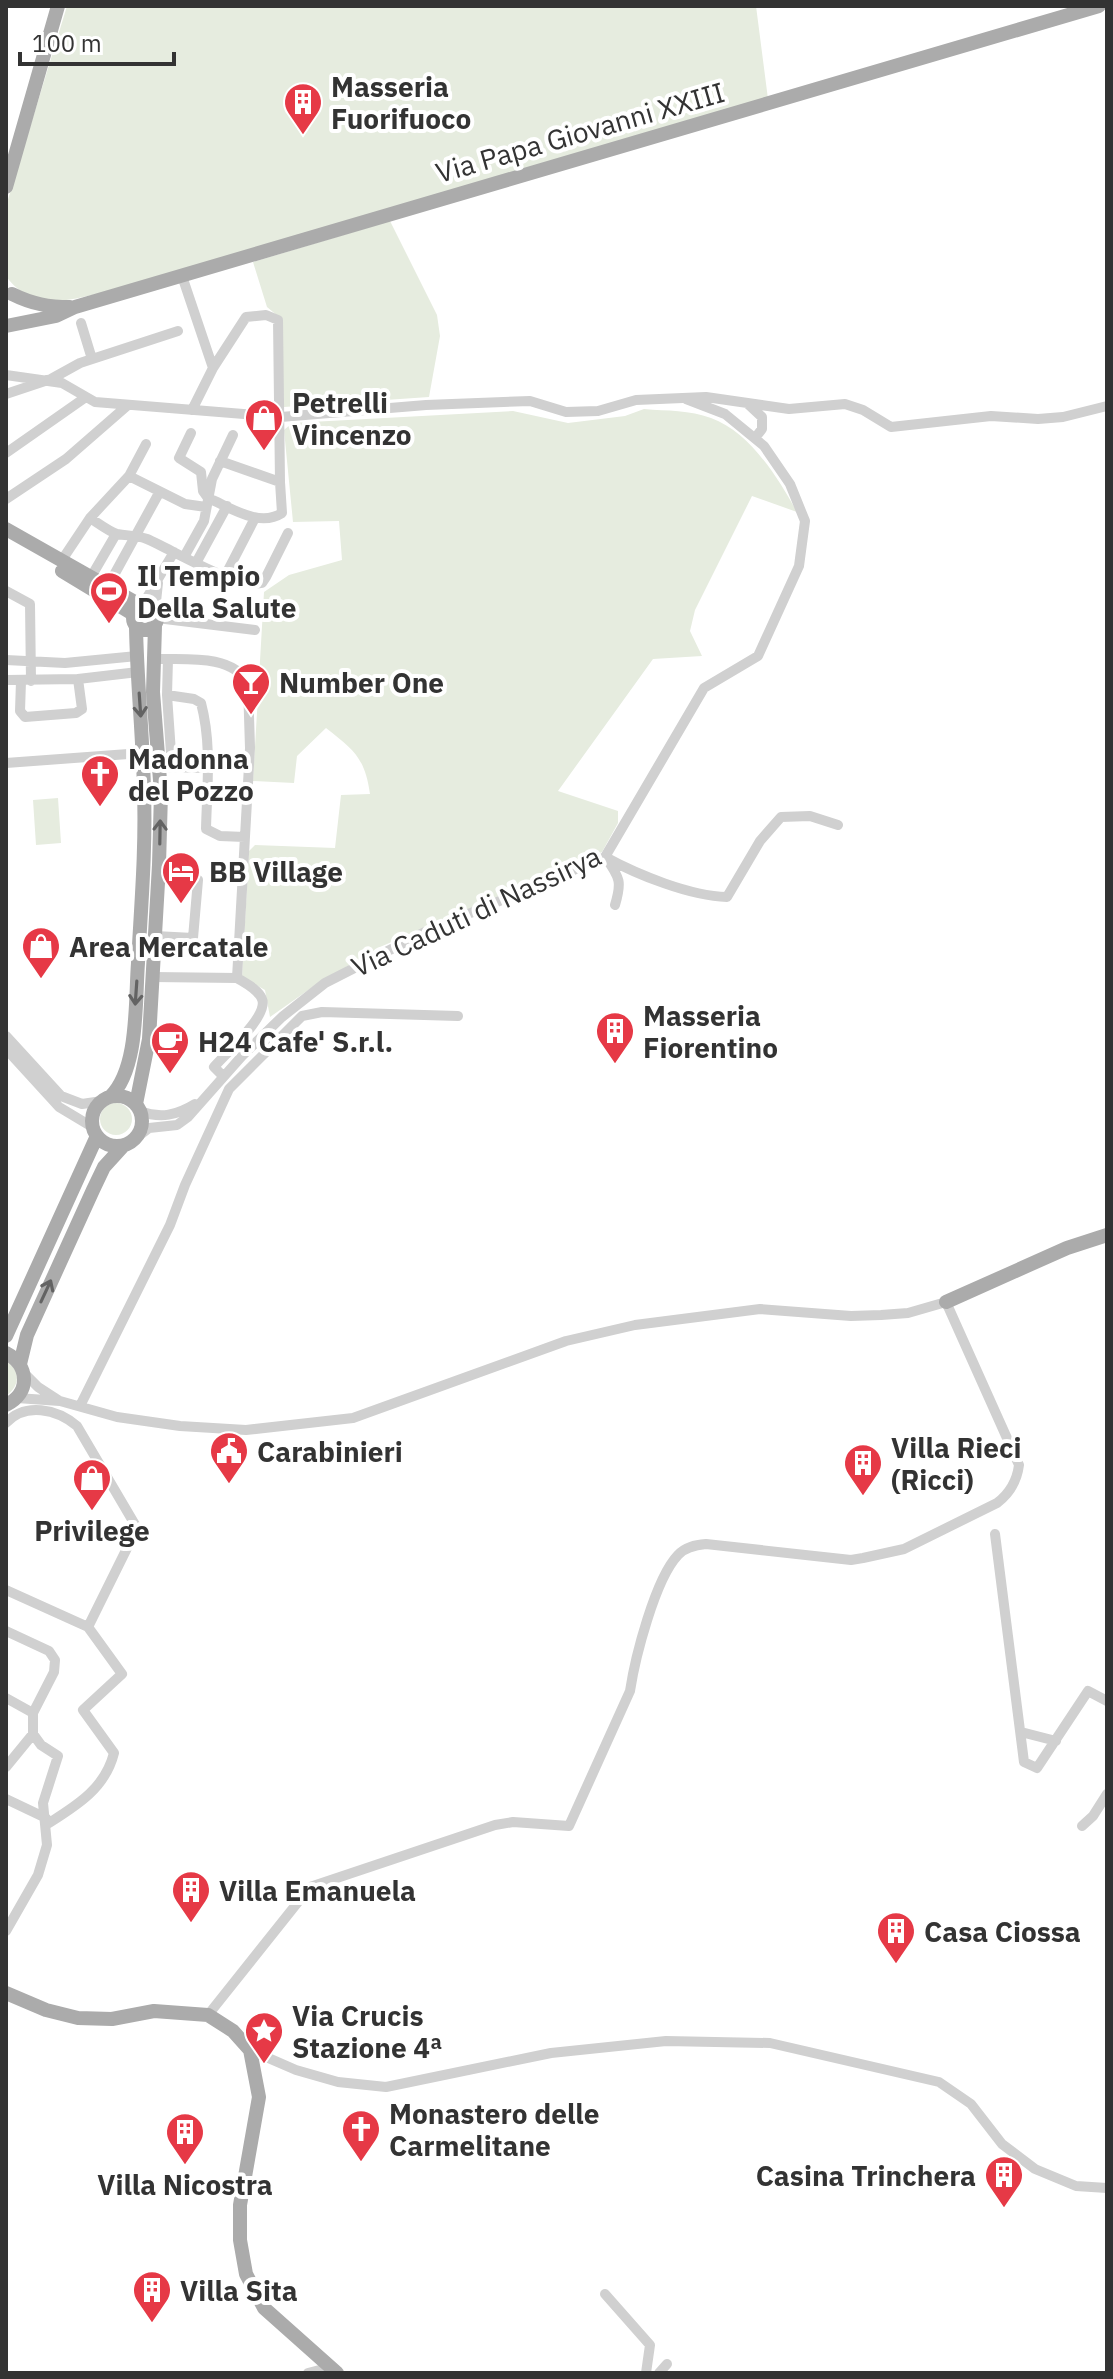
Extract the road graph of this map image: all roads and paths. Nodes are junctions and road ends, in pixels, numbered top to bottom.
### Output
1 (58, 6) edge
2 (1099, 6) edge
3 (6, 187) edge
4 (182, 276) junction
5 (9, 291) edge
6 (75, 307) junction
7 (81, 323) dead end
8 (6, 326) edge
9 (178, 331) dead end
10 (92, 359) junction
11 (213, 368) junction
12 (6, 375) edge
13 (46, 381) junction
14 (8, 393) edge
15 (86, 397) junction
16 (686, 399) junction
17 (728, 400) junction
18 (747, 403) junction
19 (128, 405) junction
20 (1107, 406) edge
21 (192, 410) junction
22 (725, 414) junction
23 (281, 417) junction
24 (191, 433) dead end
25 (233, 435) dead end
26 (755, 438) junction
27 (146, 444) dead end
28 (6, 453) edge
29 (220, 461) junction
30 (129, 476) junction
31 (280, 482) junction
32 (159, 493) junction
33 (6, 499) edge
34 (207, 502) junction
35 (227, 506) junction
36 (90, 518) junction
37 (255, 518) junction
38 (6, 529) edge
39 (288, 533) dead end
40 (116, 534) junction
41 (136, 535) junction
42 (6, 539) edge
43 (179, 555) junction
44 (62, 560) junction
45 (196, 563) junction
46 (225, 576) junction
47 (91, 577) junction
48 (108, 586) junction
49 (6, 591) edge
50 (146, 617) junction
51 (255, 630) dead end
52 (137, 656) junction
53 (160, 659) junction
54 (6, 660) edge
55 (31, 661) junction
56 (138, 672) junction
57 (78, 679) junction
58 (6, 680) edge
59 (26, 681) junction
60 (167, 695) junction
61 (142, 753) junction
62 (6, 763) edge
63 (166, 767) junction
64 (208, 768) junction
65 (838, 825) dead end
66 (245, 837) junction
67 (605, 857) junction
68 (159, 865) junction
69 (615, 905) dead end
70 (155, 936) junction
71 (153, 977) junction
72 (237, 978) junction
73 (458, 1016) dead end
74 (6, 1036) edge
75 (6, 1049) edge
76 (15, 1059) edge
77 (223, 1076) junction
78 (203, 1098) junction
79 (106, 1099) junction
80 (138, 1108) junction
81 (96, 1132) junction
82 (128, 1143) junction
83 (1107, 1235) edge
84 (946, 1302) junction
85 (6, 1336) edge
86 (6, 1353) edge
87 (22, 1369) junction
88 (60, 1401) junction
89 (11, 1402) edge
90 (80, 1406) junction
91 (6, 1423) edge
92 (995, 1534) dead end
93 (6, 1590) edge
94 (88, 1627) junction
95 (6, 1631) edge
96 (6, 1698) edge
97 (1107, 1701) edge
98 (33, 1713) junction
99 (1021, 1732) junction
100 (33, 1734) junction
101 (1056, 1741) junction
102 (6, 1767) edge
103 (1107, 1794) edge
104 (6, 1799) edge
105 (46, 1822) junction
106 (1082, 1826) dead end
107 (6, 1931) edge
108 (6, 1993) edge
109 (208, 2015) junction
110 (250, 2050) junction
111 (1107, 2188) edge
112 (605, 2294) dead end
113 (334, 2370) edge
114 (308, 2373) edge
115 (646, 2373) edge

1 - 3 main road
2 - 4 main road, Via Papa Giovanni XXIII
4 - 6 main road, Via Papa Giovanni XXIII
4 - 11 street
5 - 6 main road, Via Papa Giovanni XXIII
5 - 8 main road
6 - 8 main road, Via Papa Giovanni XXIII
7 - 10 street
9 - 10 street
10 - 13 street
11 - 21 street
11 - 23 street
12 - 13 street
13 - 14 street
13 - 15 street
15 - 19 street
15 - 28 street
16 - 17 street
16 - 22 street, Via Caduti di Nassirya
16 - 23 street
17 - 18 street
17 - 22 street
18 - 20 street
18 - 26 street
19 - 21 street
19 - 33 street
21 - 23 street
22 - 26 street, Via Caduti di Nassirya
23 - 31 street
24 - 34 street
25 - 29 street
26 - 67 street, Via Caduti di Nassirya
27 - 30 street
29 - 31 street
29 - 34 street
30 - 32 street
30 - 36 street
31 - 37 street
32 - 34 street
32 - 41 street
34 - 35 street
34 - 43 street
35 - 37 street
35 - 45 street
36 - 40 street
36 - 44 street
37 - 46 street
38 - 44 main road
39 - 46 street
40 - 41 street
40 - 47 street
41 - 43 street
41 - 48 street
42 - 50 main road
43 - 45 street
43 - 50 street
44 - 47 main road
45 - 46 street
47 - 48 main road
48 - 50 main road
49 - 55 street
50 - 51 street
50 - 52 main road
50 - 53 main road
52 - 55 street
52 - 56 main road
53 - 60 street
53 - 63 main road
53 - 66 street
54 - 55 street
55 - 59 street
56 - 57 street
56 -> 61 main road
57 - 59 street
57 - 59 street
58 - 59 street
60 - 63 street
60 - 64 street
61 - 62 street
61 -> 79 main road
63 - 64 street
68 -> 63 main road
64 - 66 street
65 - 67 street
66 - 72 street
67 - 69 street
67 - 77 street, Via Caduti di Nassirya
68 - 70 main road
68 - 70 street
70 - 71 main road
71 - 72 street
71 - 80 main road
72 - 77 street
73 - 90 street
74 - 76 street
75 - 76 street
76 - 79 street
76 - 81 street
77 - 78 street, Via Caduti di Nassirya
78 - 80 street, Via Caduti di Nassirya
78 - 82 street, Via Caduti di Nassirya
79 - 80 main road
79 - 81 main road
80 - 82 main road
81 - 82 main road
81 - 85 main road
87 -> 82 main road
83 - 84 main road
84 - 90 street
84 - 109 street
86 - 87 main road
87 - 88 street
87 - 89 main road
88 - 89 street
88 - 90 street
91 - 94 street
92 - 99 street
93 - 94 street
94 - 105 street
95 - 98 street
96 - 98 street
97 - 101 street
98 - 100 street
99 - 101 street
99 - 101 street
100 - 102 street
100 - 105 street
103 - 106 street
104 - 105 street
105 - 107 street
108 - 109 main road
109 - 110 main road
110 - 111 street
110 - 113 main road
112 - 115 street
113 - 114 street

